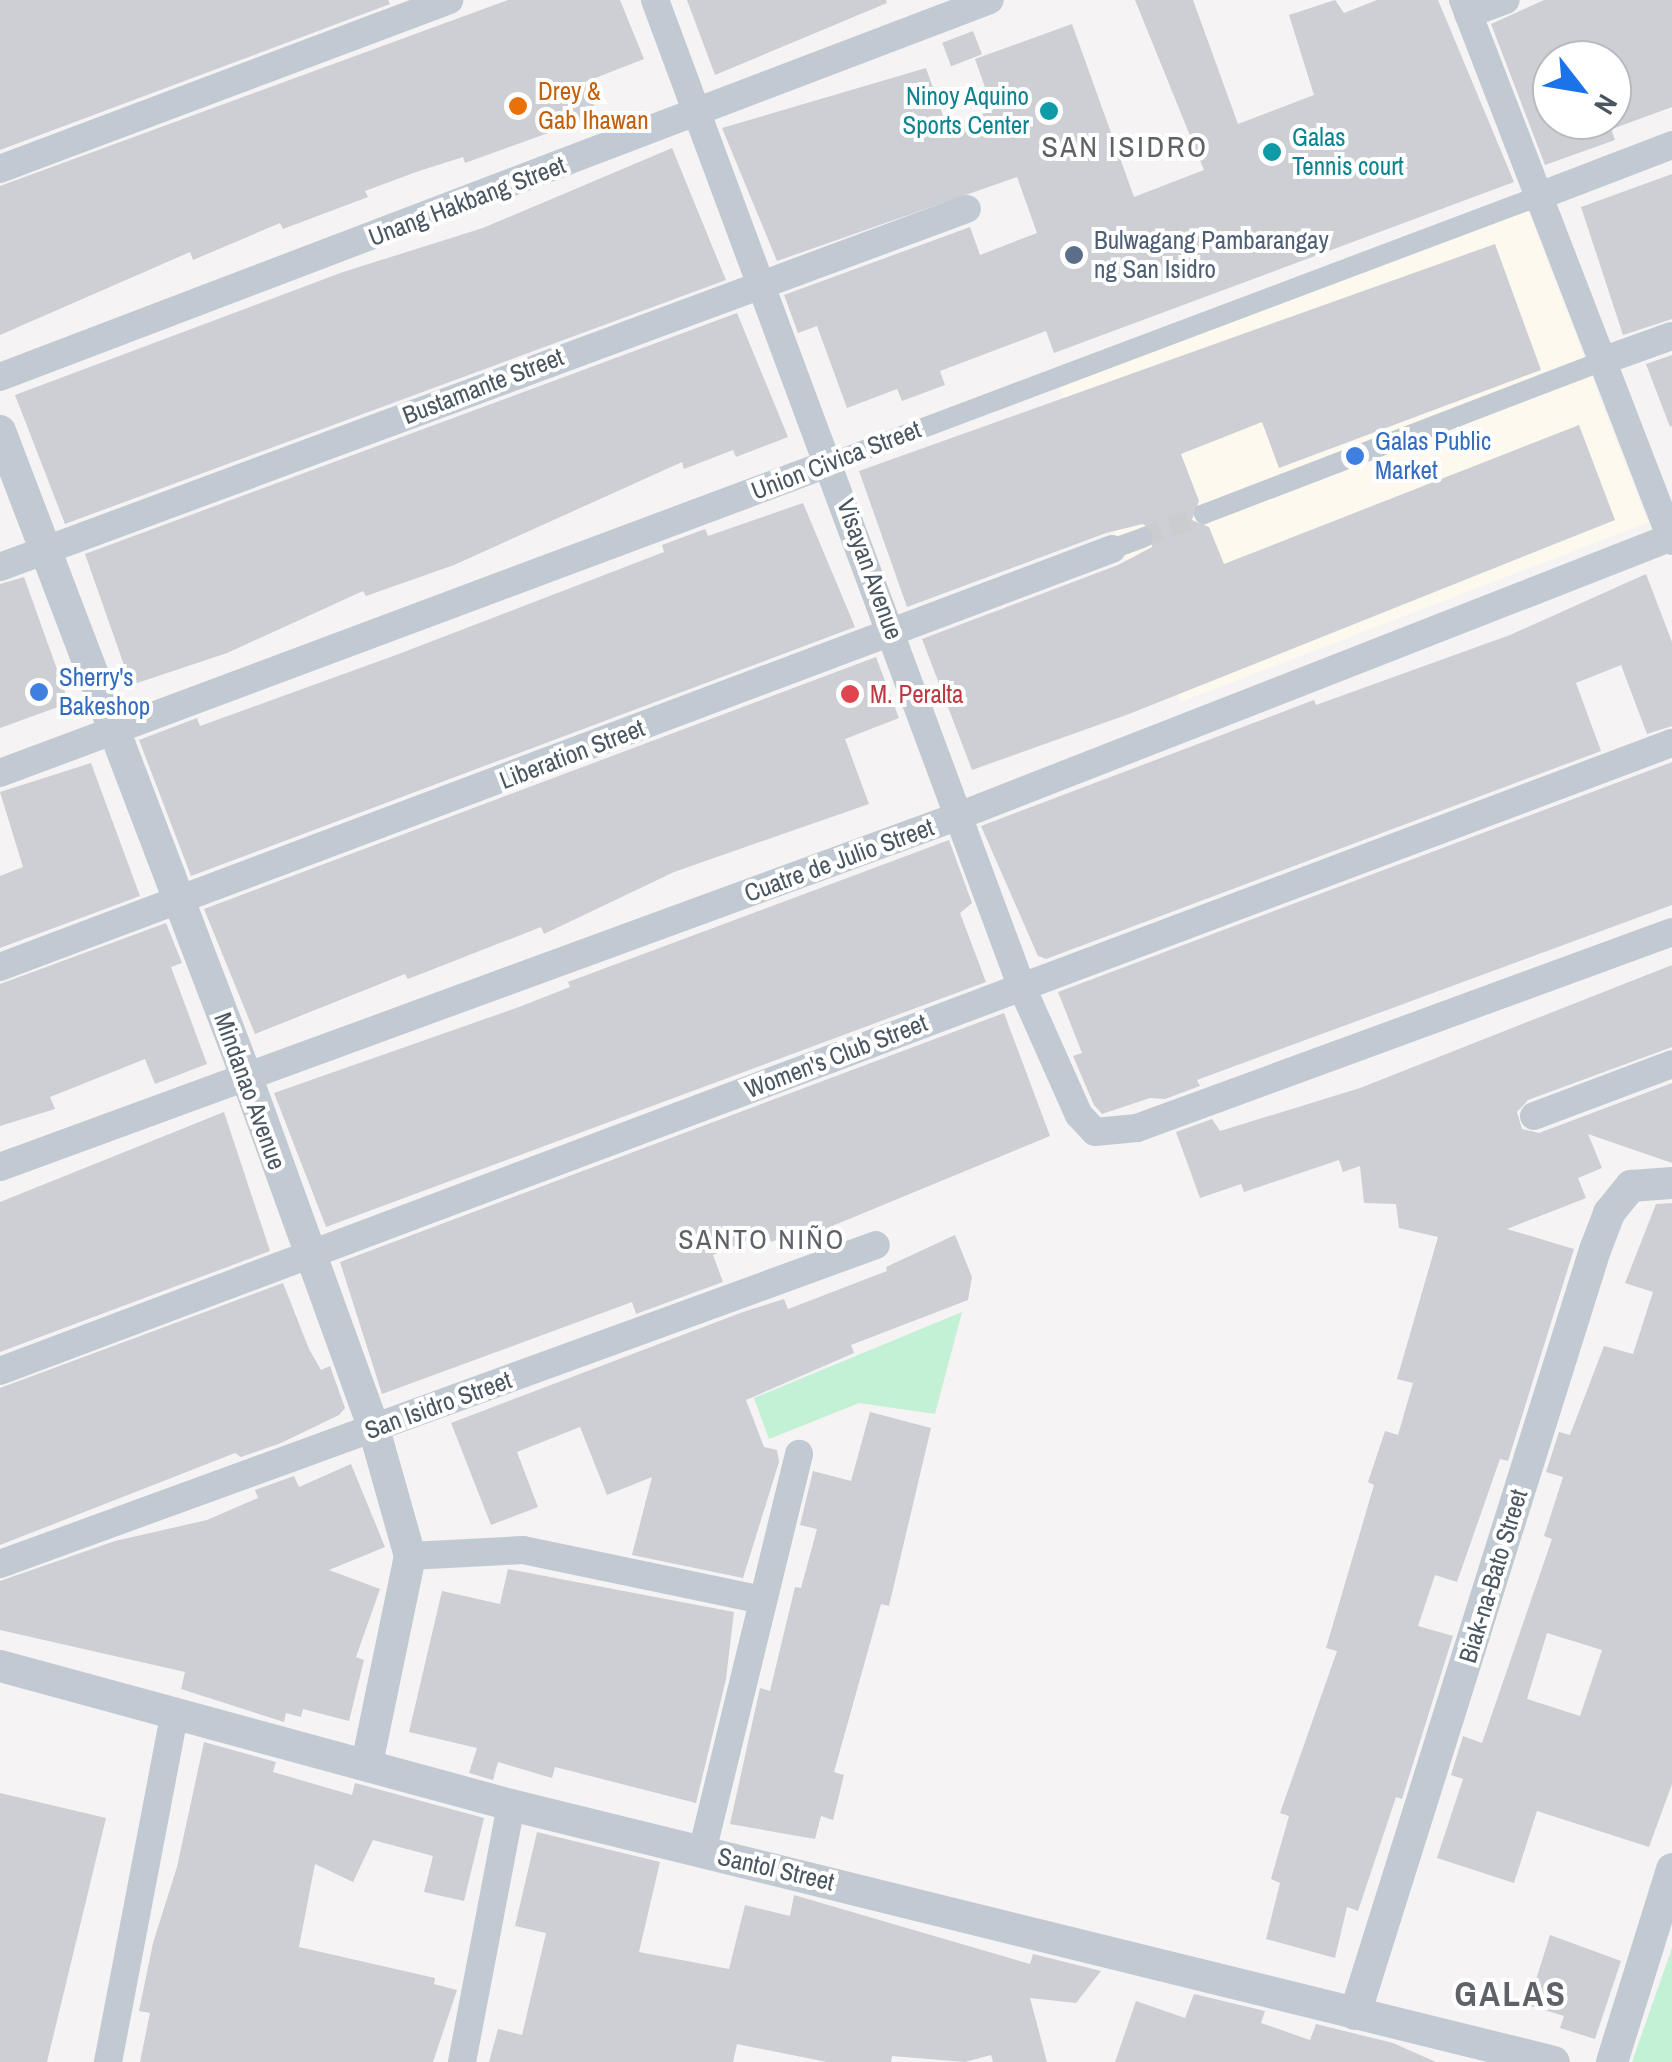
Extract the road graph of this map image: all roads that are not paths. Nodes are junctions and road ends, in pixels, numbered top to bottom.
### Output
1 (449, 0) edge
2 (656, 0) edge
3 (990, 0) edge
4 (1506, 0) edge
5 (1465, 7) edge
6 (698, 114) junction
7 (1672, 145) edge
8 (0, 169) edge
9 (1534, 198) junction
10 (967, 209) dead end
11 (762, 281) junction
12 (1672, 336) edge
13 (1602, 361) junction
14 (0, 377) edge
15 (0, 431) edge
16 (830, 463) junction
17 (1204, 514) tunnel mouth
18 (1142, 538) tunnel mouth
19 (1672, 538) edge
20 (1112, 549) joint
21 (44, 550) junction
22 (0, 567) edge
23 (894, 633) junction
24 (112, 730) junction
25 (1672, 744) edge
26 (0, 773) edge
27 (956, 817) junction
28 (177, 902) junction
29 (1672, 932) edge
30 (0, 968) edge
31 (1021, 985) junction
32 (1672, 1064) edge
33 (247, 1078) junction
34 (1534, 1116) dead end
35 (0, 1167) edge
36 (1672, 1183) edge
37 (876, 1245) dead end
38 (310, 1257) junction
39 (0, 1371) edge
40 (374, 1429) junction
41 (799, 1454) dead end
42 (410, 1556) junction
43 (0, 1564) edge
44 (763, 1600) junction
45 (0, 1666) edge
46 (174, 1715) junction
47 (367, 1764) junction
48 (511, 1805) junction
49 (702, 1852) junction
50 (1672, 1869) edge
51 (1355, 2014) junction
52 (108, 2062) edge
53 (462, 2062) edge
54 (1554, 2062) edge
55 (1612, 2062) edge

1 - 8 street
2 - 6 street, Visayan Avenue
3 - 6 street, Unang Hakbang Street
4 - 5 street
5 - 9 street
6 - 11 street, Visayan Avenue
6 - 14 street, Unang Hakbang Street
7 - 9 street, Union Civica Street
9 - 13 street
9 - 16 street, Union Civica Street
10 - 11 street, Bustamante Street
11 - 16 street, Visayan Avenue
11 - 21 street, Bustamante Street
12 - 13 street
13 - 17 street
13 - 19 street
15 - 21 street, Mindanao Avenue
16 - 23 street, Visayan Avenue
16 - 24 street, Union Civica Street
18 - 20 street, Liberation Street
19 - 27 street, Cuatre de Julio Street
20 - 23 street, Liberation Street
21 - 22 street, Bustamante Street
21 - 24 street, Mindanao Avenue
23 - 27 street, Visayan Avenue
23 - 28 street, Liberation Street
24 - 26 street, Union Civica Street
24 - 28 street, Mindanao Avenue
25 - 31 street, Women's Club Street
27 - 31 street, Visayan Avenue
27 - 33 street, Cuatre de Julio Street
28 - 30 street, Liberation Street
28 - 33 street, Mindanao Avenue
29 - 31 street, Visayan Avenue
31 - 38 street, Women's Club Street
32 - 34 street
33 - 35 street, Cuatre de Julio Street
33 - 38 street, Mindanao Avenue
36 - 51 street, Biak-na-Bato Street
37 - 40 street, San Isidro Street
38 - 39 street, Women's Club Street
38 - 40 street, Mindanao Avenue
40 - 42 street, Mindanao Avenue
40 - 43 street, San Isidro Street
41 - 44 street
42 - 44 street
42 - 47 street, Mindanao Avenue
44 - 49 street
45 - 46 street, Santol Street
46 - 47 street, Santol Street
46 - 52 street
47 - 48 street, Santol Street
48 - 49 street, Santol Street
48 - 53 street
49 - 51 street, Santol Street
50 - 55 street
51 - 54 street, Santol Street

